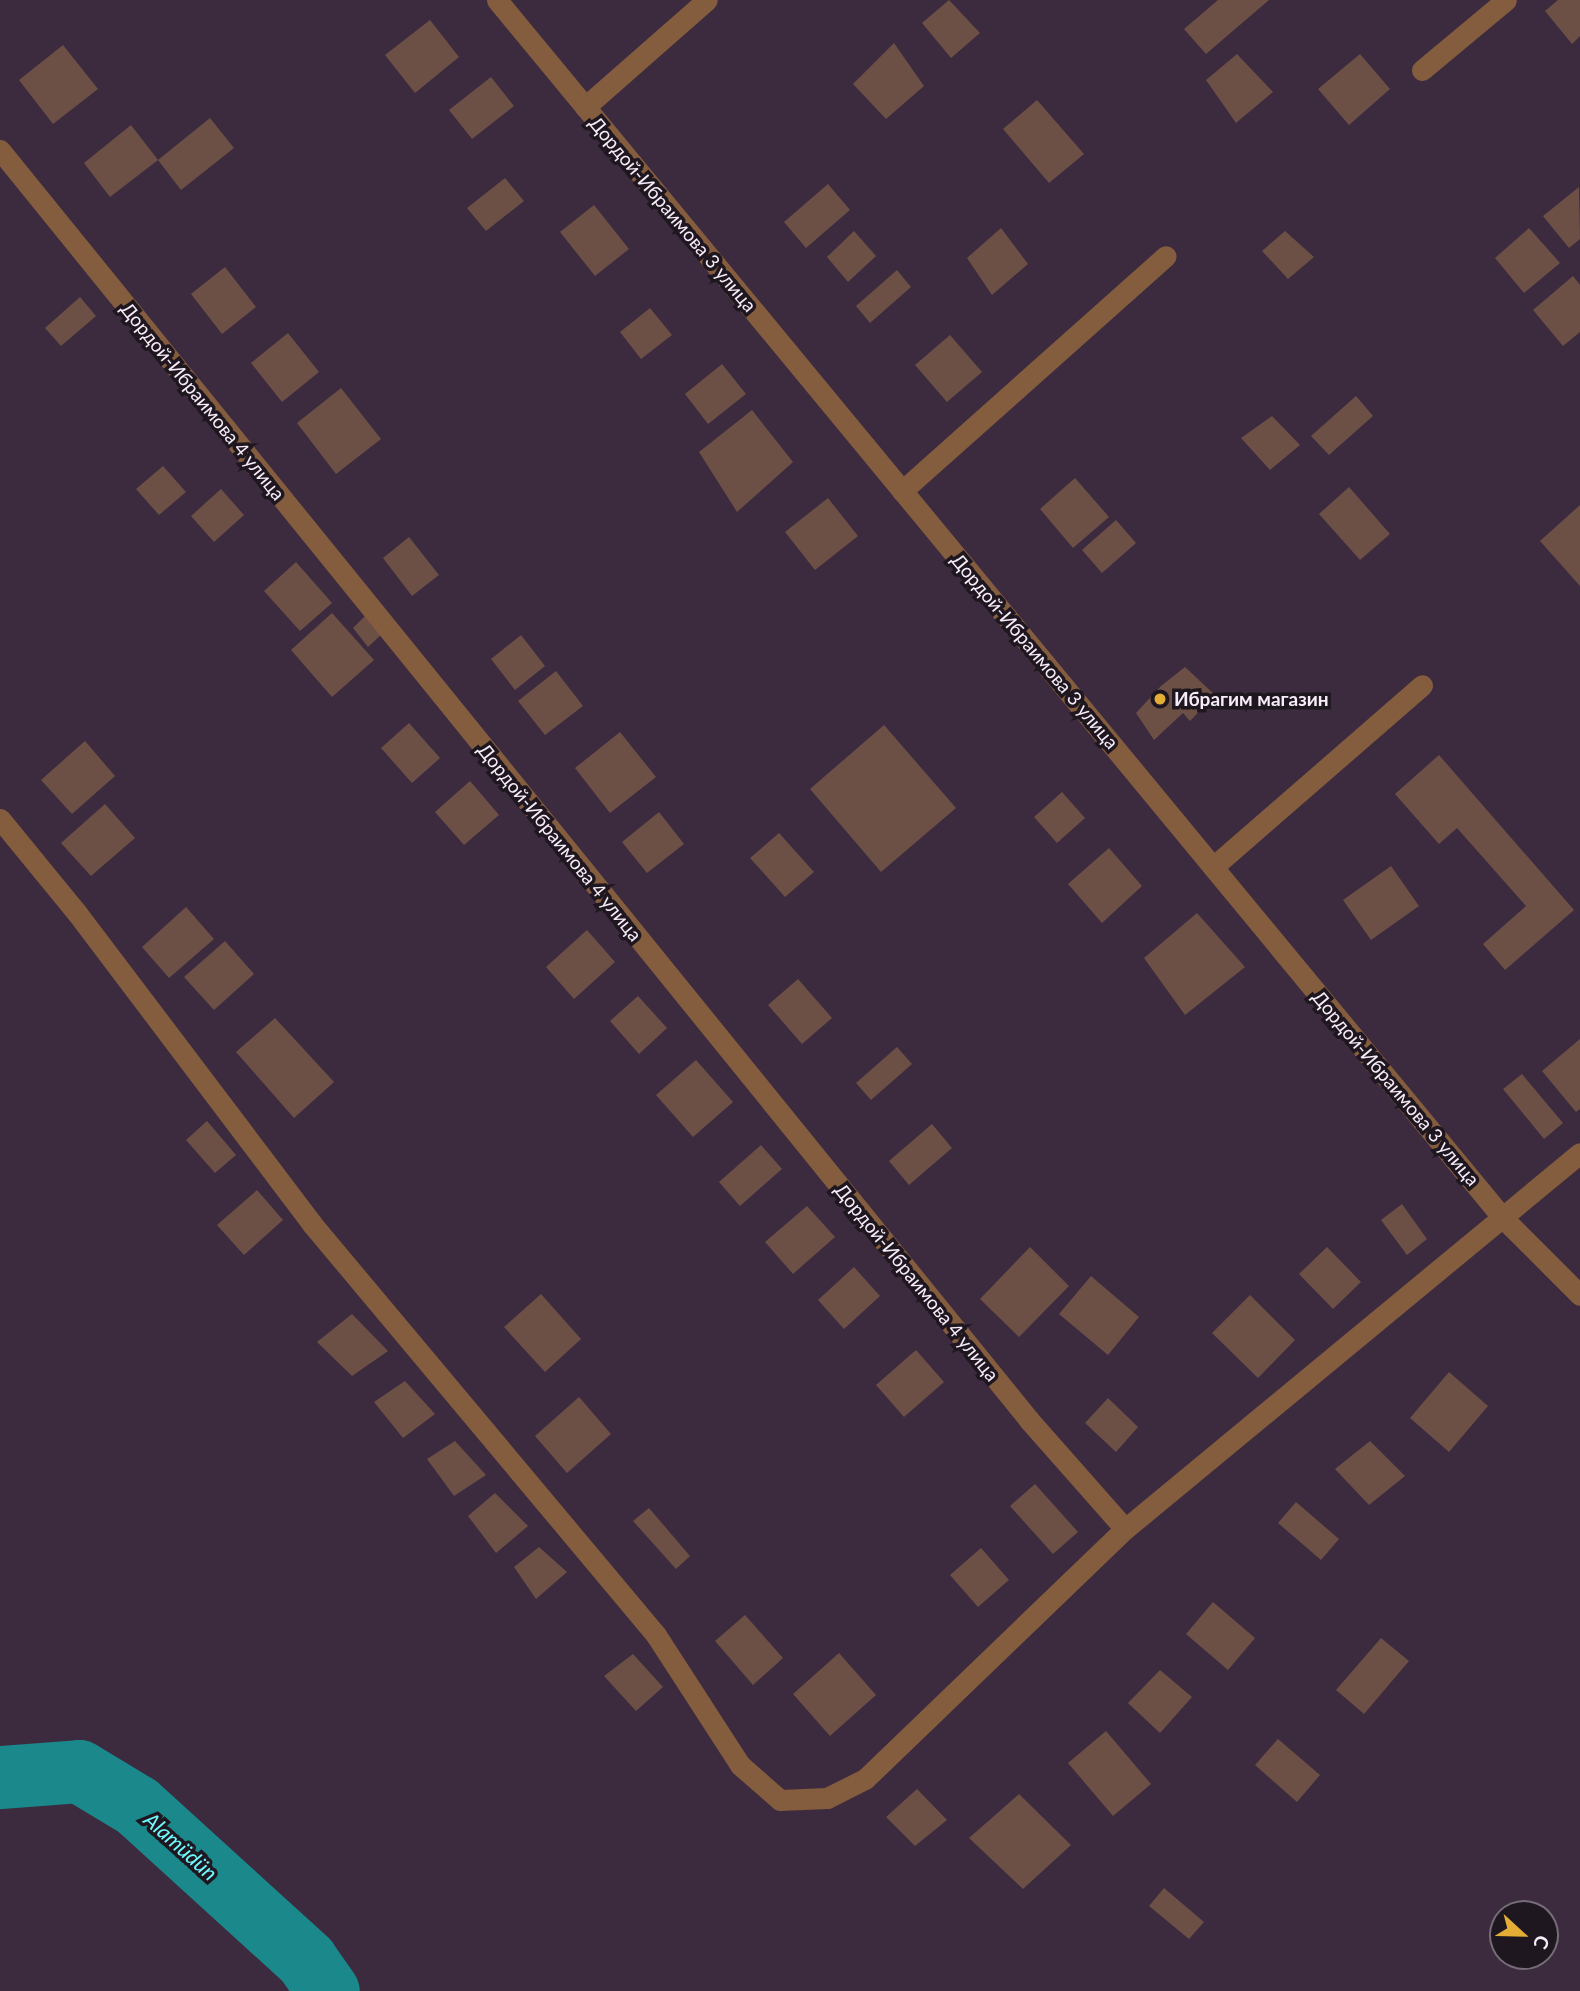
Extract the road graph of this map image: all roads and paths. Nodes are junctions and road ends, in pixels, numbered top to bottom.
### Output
1 (497, 0) edge
2 (707, 0) edge
3 (1506, 0) edge
4 (1422, 70) dead end
5 (585, 107) junction
6 (0, 150) edge
7 (1166, 256) dead end
8 (902, 491) junction
9 (1422, 685) dead end
10 (0, 819) edge
11 (1213, 867) junction
12 (1580, 1153) edge
13 (1503, 1219) junction
14 (1580, 1295) edge
15 (1125, 1529) junction

1 - 5 street, Дордой-Ибраимова 3 улица
2 - 5 street
3 - 4 street
5 - 8 street, Дордой-Ибраимова 3 улица
6 - 15 street, Дордой-Ибраимова 4 улица
7 - 8 street
8 - 11 street, Дордой-Ибраимова 3 улица
9 - 11 street
10 - 15 street
11 - 13 street, Дордой-Ибраимова 3 улица
12 - 13 street
13 - 14 street, Дордой-Ибраимова 3 улица
13 - 15 street

